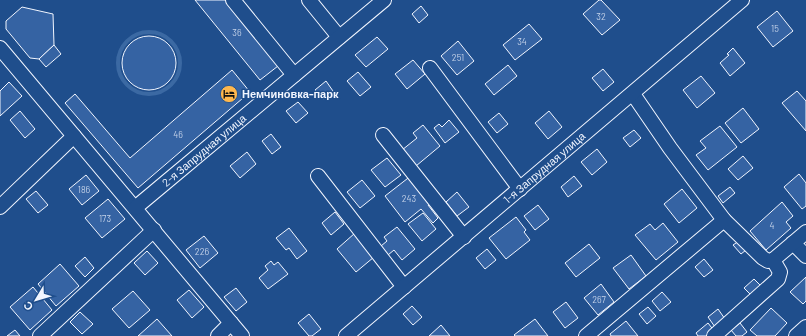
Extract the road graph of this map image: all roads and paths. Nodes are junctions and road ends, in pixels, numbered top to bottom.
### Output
1 (233, 0) edge
2 (309, 0) edge
3 (384, 0) edge
4 (742, 0) edge
5 (339, 37) junction
6 (0, 48) edge
7 (430, 68) dead end
8 (294, 75) junction
9 (633, 94) junction
10 (382, 135) dead end
11 (74, 136) junction
12 (318, 176) dead end
13 (520, 189) junction
14 (0, 207) edge
15 (135, 208) junction
16 (724, 220) junction
17 (154, 230) junction
18 (806, 232) edge
19 (464, 236) junction
20 (793, 243) junction
21 (806, 256) edge
22 (773, 260) junction
23 (404, 287) junction
24 (232, 324) junction
25 (806, 327) edge
26 (40, 336) edge
27 (218, 336) edge
28 (242, 336) edge
29 (346, 336) edge
30 (586, 336) edge
31 (714, 336) edge
32 (796, 336) edge

1 - 8 street
2 - 5 street
3 - 5 street, 2-я Запрудная улица
4 - 9 street, 1-я Запрудная улица
5 - 8 street, 2-я Запрудная улица
6 - 11 street
7 - 13 street
8 - 15 street, 2-я Запрудная улица
9 - 13 street, 1-я Запрудная улица
9 - 16 street
10 - 19 street
11 - 14 street
11 - 15 street
12 - 23 street
13 - 19 street, 1-я Запрудная улица
15 - 17 street
16 - 22 street
16 - 30 street
17 - 24 street
17 - 26 street
18 - 20 street
19 - 23 street, 1-я Запрудная улица
20 - 21 street
20 - 22 street
22 - 31 street
23 - 29 street, 1-я Запрудная улица
24 - 27 street
24 - 28 street
25 - 32 street

